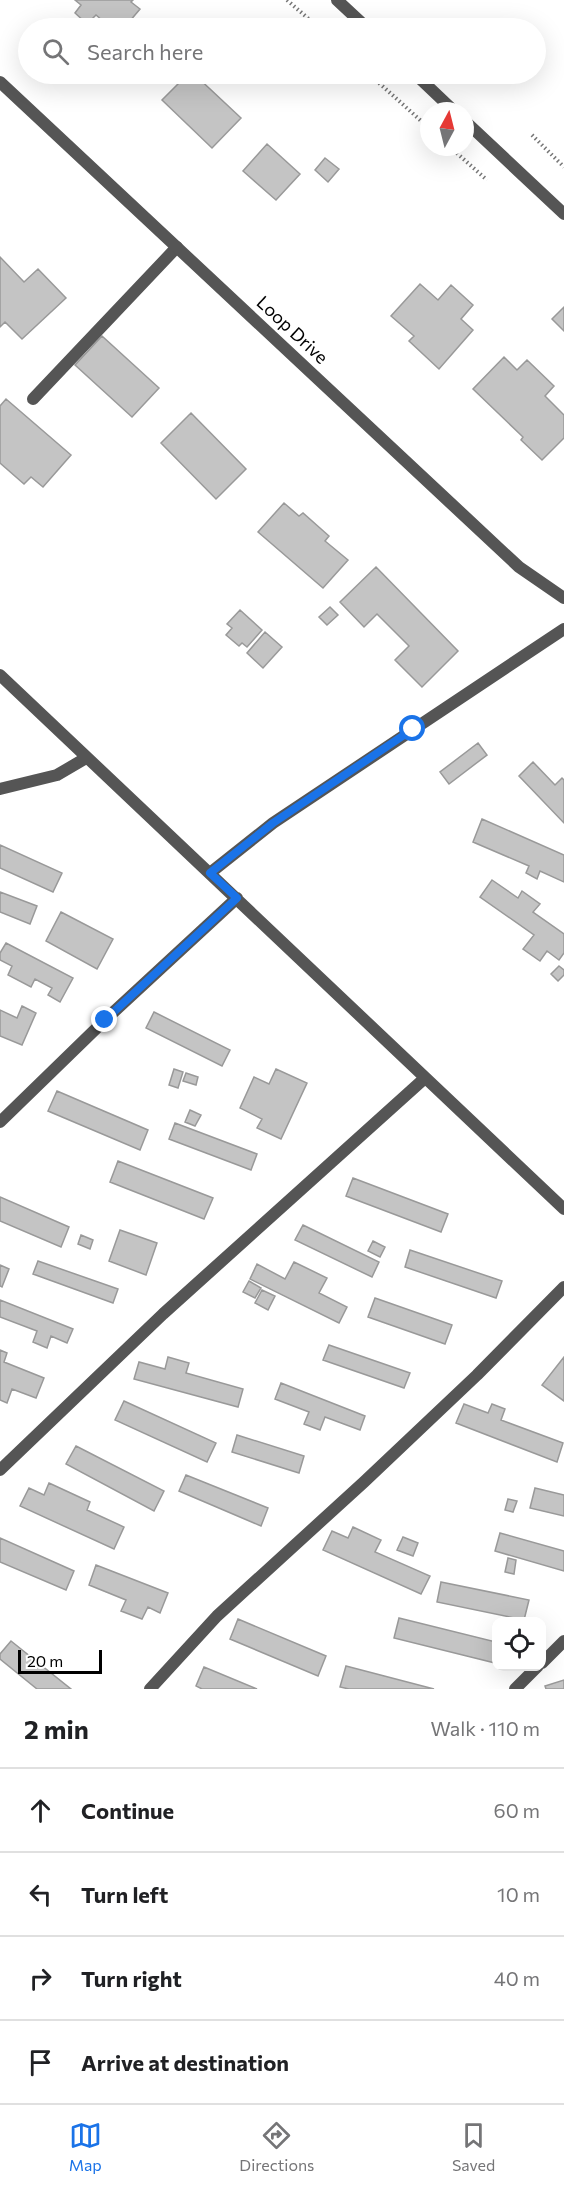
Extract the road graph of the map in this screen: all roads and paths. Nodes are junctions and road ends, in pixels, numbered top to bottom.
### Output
1 (287, 0) edge
2 (337, 0) edge
3 (308, 18) edge
4 (356, 18) edge
5 (0, 82) edge
6 (380, 84) edge
7 (425, 84) edge
8 (444, 102) edge
9 (420, 120) edge
10 (474, 129) edge
11 (532, 135) dead end
12 (460, 156) edge
13 (564, 166) edge
14 (487, 180) dead end
15 (564, 214) edge
16 (177, 247) junction
17 (33, 399) dead end
18 (564, 598) edge
19 (564, 629) edge
20 (0, 675) edge
21 (86, 758) junction
22 (0, 789) edge
23 (210, 873) junction
24 (237, 898) junction
25 (425, 1078) junction
26 (0, 1122) edge
27 (564, 1209) edge
28 (564, 1287) edge
29 (0, 1470) edge
30 (564, 1641) edge
31 (546, 1659) edge
32 (533, 1671) edge
33 (150, 1689) edge
34 (515, 1689) edge

1 - 3 path
2 - 4 street
5 - 16 street, Loop Drive
6 - 9 path
7 - 8 street
10 - 15 street
11 - 13 path
12 - 14 path
16 - 17 street
16 - 18 street, Loop Drive
19 - 23 street
20 - 21 street
21 - 22 street
21 - 23 street
23 - 24 street
24 - 25 street
24 - 26 street
25 - 27 street
25 - 29 street
28 - 33 street
30 - 31 street
32 - 34 street

